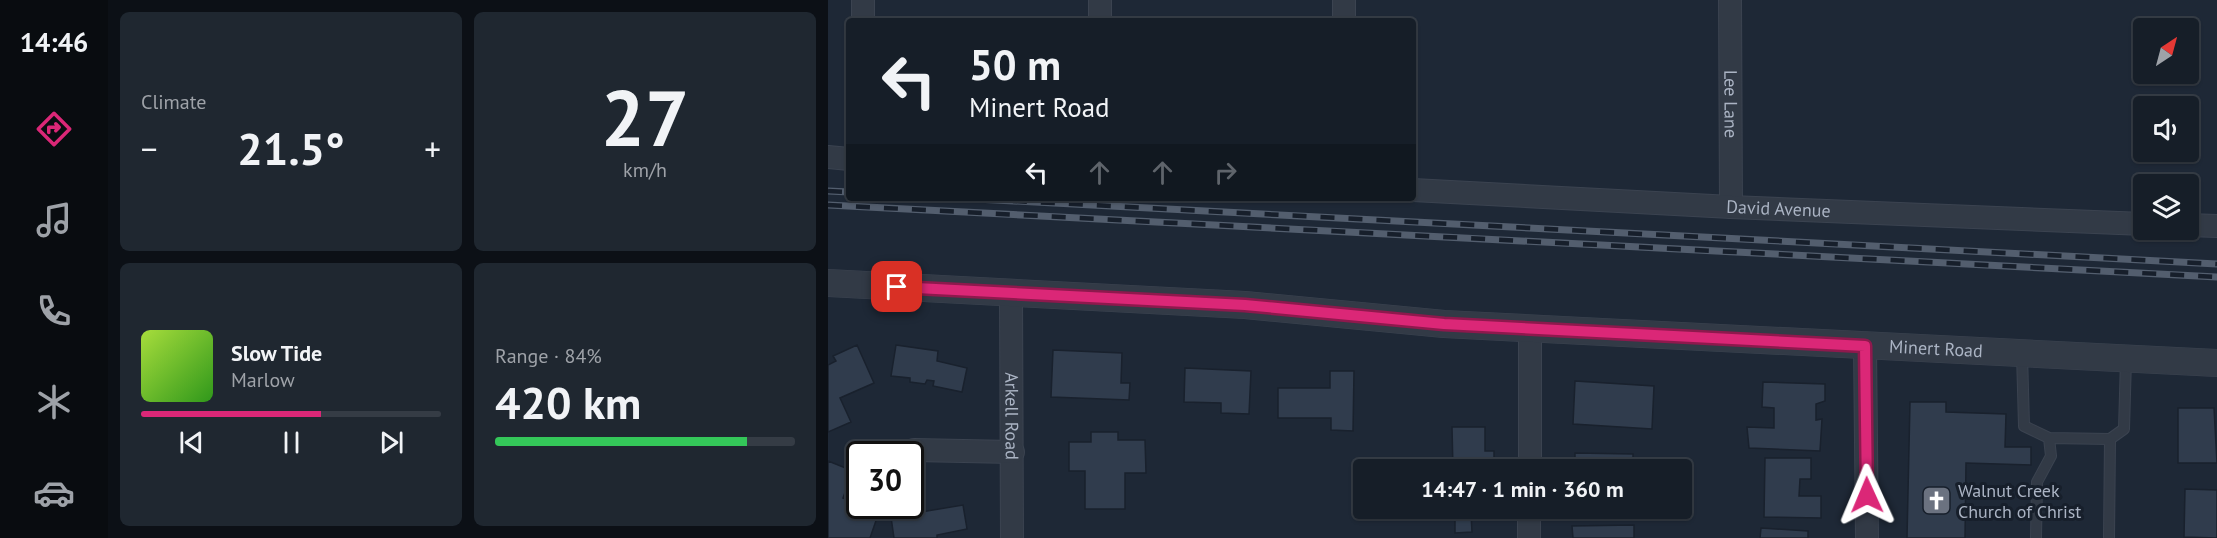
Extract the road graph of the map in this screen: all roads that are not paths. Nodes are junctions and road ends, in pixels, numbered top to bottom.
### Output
1 (863, 0) edge
2 (1100, 0) edge
3 (1344, 0) edge
4 (1730, 0) edge
5 (863, 18) edge
6 (1100, 18) edge
7 (1344, 18) edge
8 (828, 157) edge
9 (846, 159) edge
10 (1416, 190) edge
11 (1731, 207) junction
12 (2133, 224) edge
13 (2199, 225) edge
14 (2217, 226) edge
15 (828, 284) edge
16 (1011, 293) junction
17 (1530, 329) junction
18 (1865, 346) junction
19 (2022, 354) junction
20 (2126, 359) junction
21 (2217, 363) edge
22 (2049, 438) junction
23 (2110, 439) junction
24 (924, 450) edge
25 (1013, 452) junction
26 (1530, 459) edge
27 (1529, 519) edge
28 (1012, 538) edge
29 (1529, 538) edge
30 (1867, 538) edge
31 (2036, 538) edge
32 (2109, 538) edge

1 - 5 street
2 - 6 street
3 - 7 street
4 - 11 street, Lee Lane
8 - 9 street
10 - 11 street, David Avenue
11 - 12 street, David Avenue
13 - 14 street
15 - 16 street, Minert Road
16 - 17 street, Minert Road
16 - 25 street, Arkell Road
17 - 18 street, Minert Road
17 - 26 street
18 - 19 street, Minert Road
18 - 30 street
19 - 20 street, Minert Road
19 - 22 lane
20 - 21 street, Minert Road
20 - 23 lane
22 - 23 lane
22 - 31 lane
23 - 32 lane
24 - 25 street
25 - 28 street, Arkell Road
27 - 29 street

